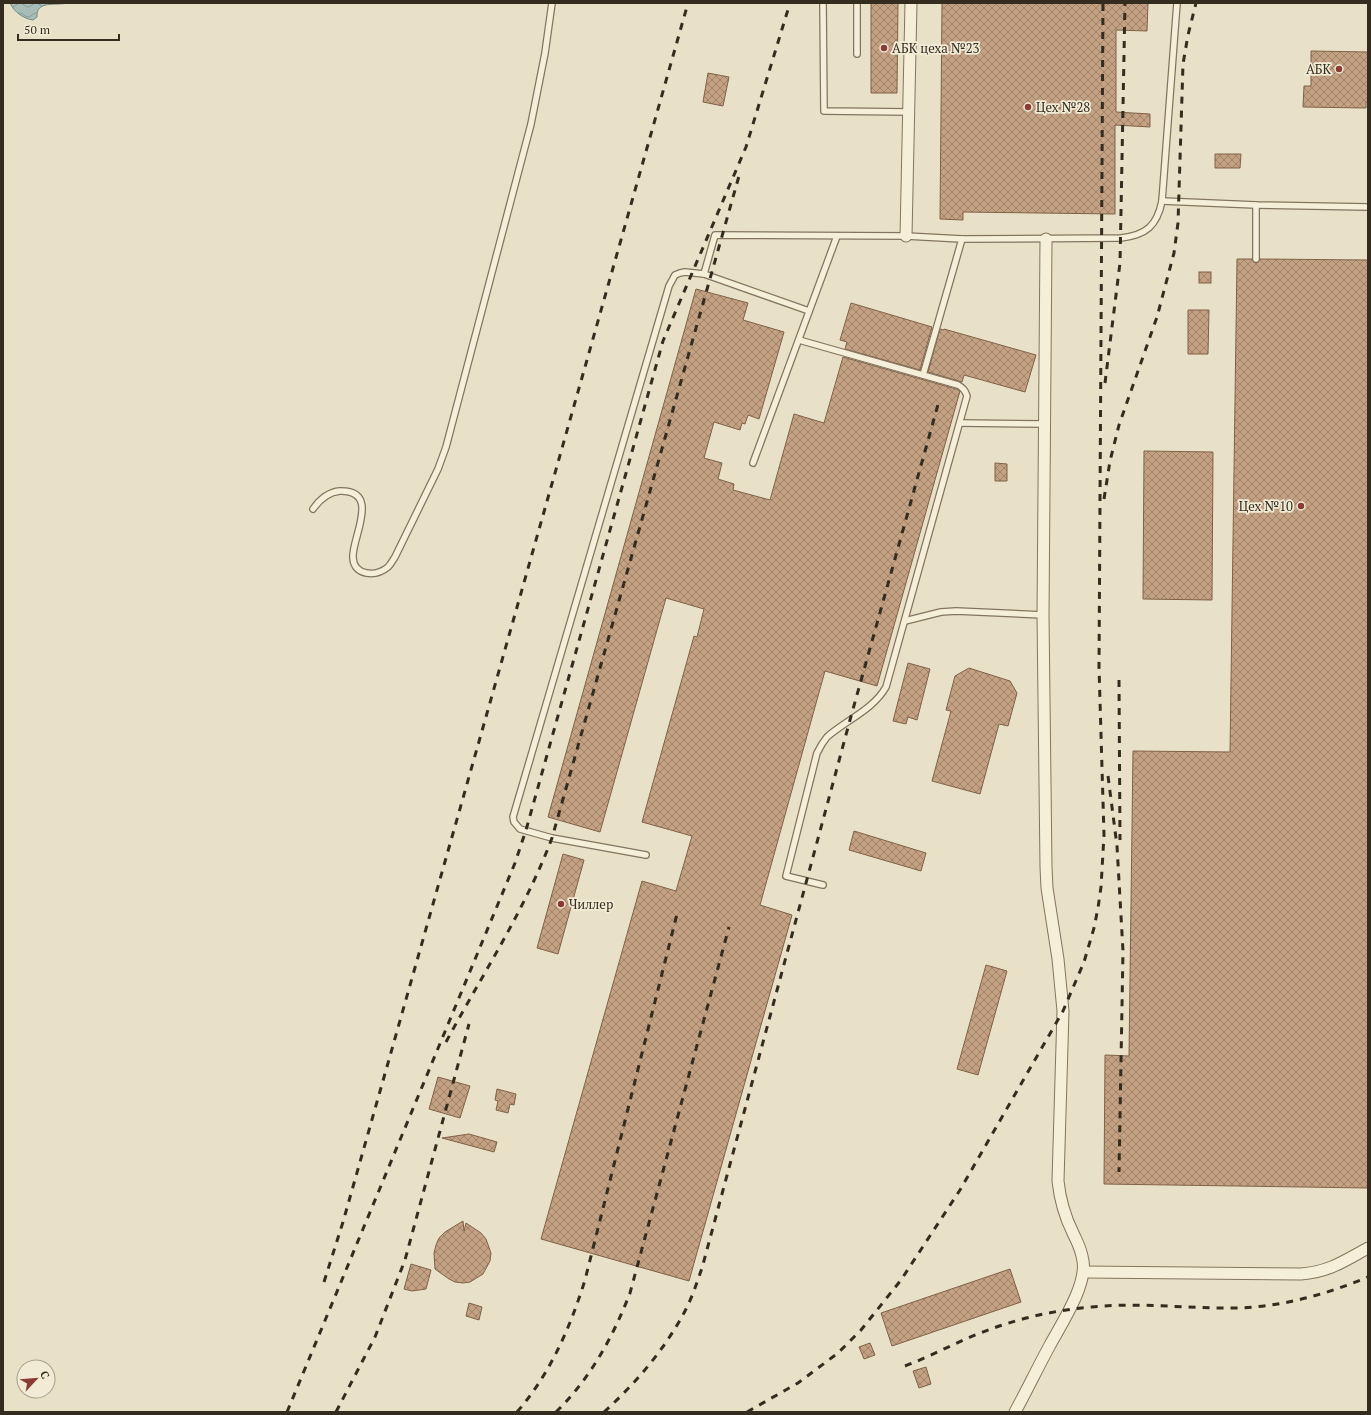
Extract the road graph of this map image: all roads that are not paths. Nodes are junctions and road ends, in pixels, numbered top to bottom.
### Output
1 (552, 3) edge
2 (824, 3) edge
3 (857, 3) edge
4 (911, 3) edge
5 (1177, 3) edge
6 (857, 54) dead end
7 (909, 112) junction
8 (1162, 201) junction
9 (1256, 205) junction
10 (1368, 207) edge
11 (837, 236) junction
12 (906, 236) junction
13 (1046, 238) junction
14 (962, 239) junction
15 (1256, 259) dead end
16 (704, 274) junction
17 (809, 311) junction
18 (799, 340) junction
19 (923, 375) junction
20 (960, 423) junction
21 (1044, 424) junction
22 (753, 463) dead end
23 (313, 509) dead end
24 (1043, 615) junction
25 (905, 621) junction
26 (646, 855) dead end
27 (823, 885) dead end
28 (1368, 1248) edge
29 (1084, 1272) junction
30 (1015, 1412) edge

1 - 23 lane
2 - 7 lane
3 - 6 lane
4 - 7 street
5 - 8 lane
7 - 12 street
8 - 9 lane
8 - 13 lane
9 - 10 lane
9 - 15 lane
11 - 12 lane
11 - 16 lane
11 - 17 lane
12 - 14 lane
13 - 14 lane
13 - 21 street
14 - 19 lane
16 - 17 lane
16 - 26 lane
17 - 18 lane
18 - 19 lane
18 - 22 lane
19 - 20 lane
20 - 21 lane
20 - 25 lane
21 - 24 street
24 - 25 lane
24 - 29 street
25 - 27 lane
28 - 29 street
29 - 30 street

